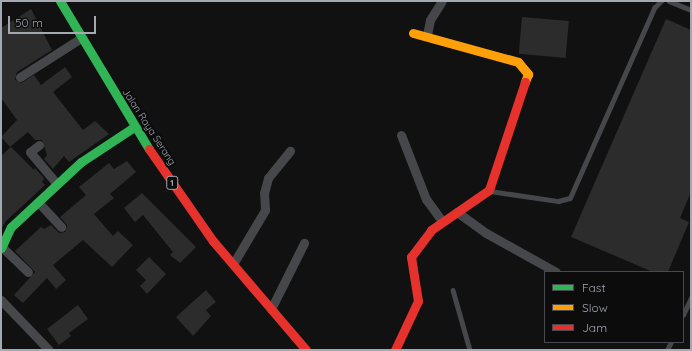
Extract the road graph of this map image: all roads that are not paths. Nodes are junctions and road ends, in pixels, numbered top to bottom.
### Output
1 (60, 1) edge
2 (442, 1) edge
3 (661, 1) edge
4 (669, 1) edge
5 (691, 10) edge
6 (413, 33) dead end
7 (427, 36) junction
8 (81, 38) junction
9 (20, 77) dead end
10 (134, 127) junction
11 (401, 135) dead end
12 (39, 145) dead end
13 (290, 151) dead end
14 (57, 184) junction
15 (489, 190) junction
16 (38, 202) junction
17 (457, 212) junction
18 (442, 221) junction
19 (61, 227) dead end
20 (304, 243) dead end
21 (2, 247) edge
22 (233, 264) junction
23 (554, 271) edge
24 (28, 272) dead end
25 (453, 290) dead end
26 (691, 298) edge
27 (1, 300) edge
28 (271, 309) junction
29 (684, 313) edge
30 (49, 350) edge
31 (306, 350) edge
32 (395, 350) edge
33 (470, 350) edge

1 - 8 main road, Jalan Raya Serang / 1
2 - 7 street
3 - 15 lane
4 - 5 lane
6 - 7 main road
7 - 15 main road
8 - 9 street
8 - 10 main road, Jalan Raya Serang / 1
10 - 14 main road
10 - 22 main road, Jalan Raya Serang / 1
11 - 18 street
12 - 14 street
13 - 22 street
14 - 16 main road
15 - 17 main road
16 - 19 street
16 - 21 main road
17 - 18 main road
17 - 23 street
18 - 32 main road
20 - 28 street
21 - 24 street
22 - 28 main road, Jalan Raya Serang / 1
25 - 33 lane
26 - 29 lane
27 - 30 street
28 - 31 main road, Jalan Raya Serang / 1

